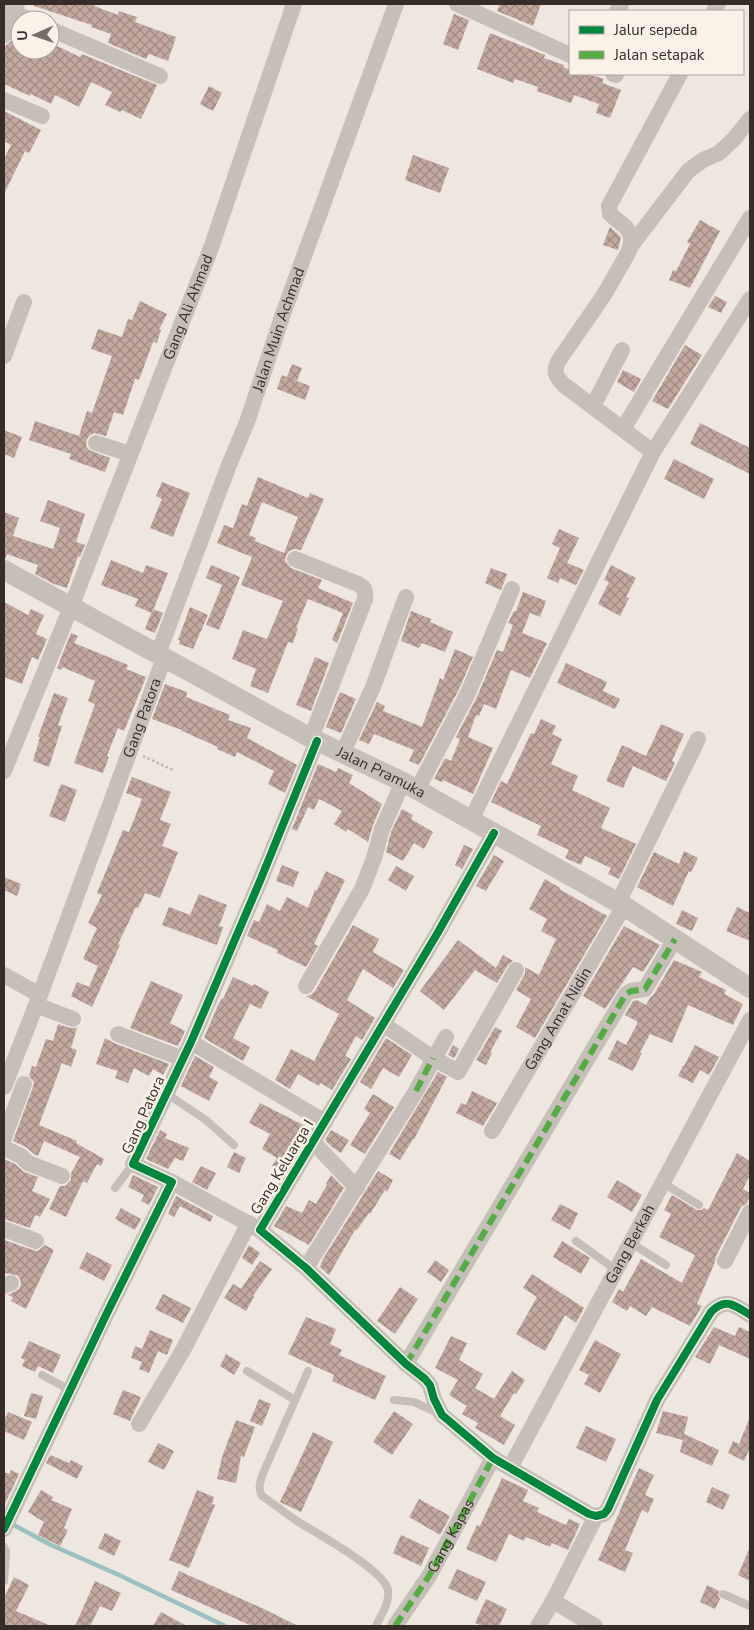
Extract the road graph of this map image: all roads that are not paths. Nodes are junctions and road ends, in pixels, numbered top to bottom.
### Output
1 (294, 4) edge
2 (396, 4) edge
3 (457, 4) edge
4 (11, 8) edge
5 (60, 33) edge
6 (4, 35) edge
7 (569, 55) edge
8 (679, 75) edge
9 (160, 76) dead end
10 (4, 100) edge
11 (42, 116) dead end
12 (750, 119) edge
13 (750, 218) edge
14 (630, 246) junction
15 (750, 299) edge
16 (24, 302) dead end
17 (622, 350) dead end
18 (4, 356) edge
19 (593, 406) junction
20 (623, 429) junction
21 (96, 443) dead end
22 (653, 452) junction
23 (130, 454) junction
24 (295, 559) dead end
25 (4, 570) edge
26 (512, 589) dead end
27 (406, 597) dead end
28 (71, 606) junction
29 (161, 656) junction
30 (314, 739) junction
31 (698, 740) dead end
32 (343, 752) junction
33 (4, 772) edge
34 (410, 786) junction
35 (471, 820) junction
36 (494, 833) junction
37 (621, 904) junction
38 (675, 939) junction
39 (516, 970) dead end
40 (4, 975) edge
41 (306, 986) dead end
42 (750, 988) edge
43 (38, 1000) junction
44 (73, 1019) dead end
45 (750, 1020) edge
46 (383, 1024) junction
47 (118, 1034) dead end
48 (446, 1037) dead end
49 (191, 1042) junction
50 (433, 1058) junction
51 (183, 1059) junction
52 (24, 1084) dead end
53 (4, 1087) edge
54 (167, 1094) junction
55 (325, 1122) junction
56 (5, 1127) edge
57 (492, 1131) dead end
58 (312, 1142) junction
59 (234, 1145) dead end
60 (4, 1148) edge
61 (133, 1164) junction
62 (62, 1176) dead end
63 (172, 1182) junction
64 (663, 1183) junction
65 (115, 1188) dead end
66 (357, 1188) junction
67 (699, 1205) dead end
68 (750, 1212) edge
69 (255, 1227) junction
70 (4, 1228) edge
71 (36, 1241) dead end
72 (576, 1241) dead end
73 (630, 1243) junction
74 (725, 1261) dead end
75 (666, 1265) dead end
76 (306, 1268) junction
77 (616, 1270) junction
78 (749, 1312) edge
79 (406, 1364) junction
80 (247, 1371) dead end
81 (308, 1371) dead end
82 (42, 1375) dead end
83 (70, 1390) junction
84 (295, 1400) junction
85 (394, 1400) dead end
86 (442, 1415) junction
87 (139, 1424) dead end
88 (494, 1458) junction
89 (510, 1468) junction
90 (596, 1516) junction
91 (4, 1528) edge
92 (4, 1547) edge
93 (4, 1581) edge
94 (723, 1594) dead end
95 (553, 1601) junction
96 (750, 1606) edge
97 (376, 1626) edge
98 (395, 1626) edge
99 (538, 1626) edge
100 (595, 1626) edge

1 - 23 street, Gang Ali Ahmad
2 - 29 street, Jalan Muin Achmad
3 - 7 street
4 - 6 street
5 - 9 street
8 - 14 street
10 - 11 street
12 - 14 street
13 - 20 street
14 - 19 street
15 - 22 street
16 - 18 street
17 - 19 street
19 - 20 street
20 - 22 street
21 - 23 street
22 - 35 street
23 - 28 street, Gang Ali Ahmad
24 - 30 street, Gang Patora
25 - 28 street, Jalan Pramuka
26 - 34 street
27 - 32 street
28 - 29 street, Jalan Pramuka
28 - 33 street, Gang Ali Ahmad
29 - 30 street, Jalan Pramuka
29 - 43 street, Gang Patora
30 - 32 street, Jalan Pramuka
30 - 49 street, Gang Patora
31 - 37 street, Gang Amat Nidin
32 - 34 street, Jalan Pramuka
34 - 35 street, Jalan Pramuka
34 - 41 street
35 - 36 street, Jalan Pramuka
36 - 37 street, Jalan Pramuka
36 - 46 street, Gang Keluarga I
37 - 38 street, Jalan Pramuka
37 - 57 street, Gang Amat Nidin
38 - 42 street, Jalan Pramuka
38 - 79 street
39 - 50 street
40 - 43 street
43 - 44 street
43 - 53 street, Gang Patora
45 - 64 street, Gang Berkah
46 - 50 street
46 - 55 street, Gang Keluarga I
47 - 51 street
48 - 50 street
49 - 51 street, Gang Patora
49 - 55 street
50 - 66 street
51 - 54 street, Gang Patora
52 - 56 street
54 - 59 lane
54 - 61 street, Gang Patora
55 - 58 street, Gang Keluarga I
58 - 66 street
58 - 69 street, Gang Keluarga I
60 - 62 street
61 - 63 street, Gang Patora
61 - 65 lane
63 - 69 street, Gang Patora
63 - 83 street
64 - 67 lane
64 - 73 street, Gang Berkah
66 - 76 street
68 - 74 street
69 - 76 street, Gang Keluarga I
69 - 87 street
70 - 71 street
72 - 77 lane
73 - 75 lane
73 - 77 street, Gang Berkah
76 - 79 street, Gang Keluarga I
77 - 89 street, Gang Berkah
78 - 90 street
79 - 86 street, Gang Keluarga I
80 - 84 lane
81 - 84 lane
82 - 83 lane
83 - 91 street
84 - 97 lane
85 - 86 lane
86 - 88 street, Gang Keluarga I
88 - 89 street
88 - 98 street, Gang Kapas
89 - 90 street
90 - 95 street
92 - 93 lane
94 - 96 lane
95 - 99 street
95 - 100 street

